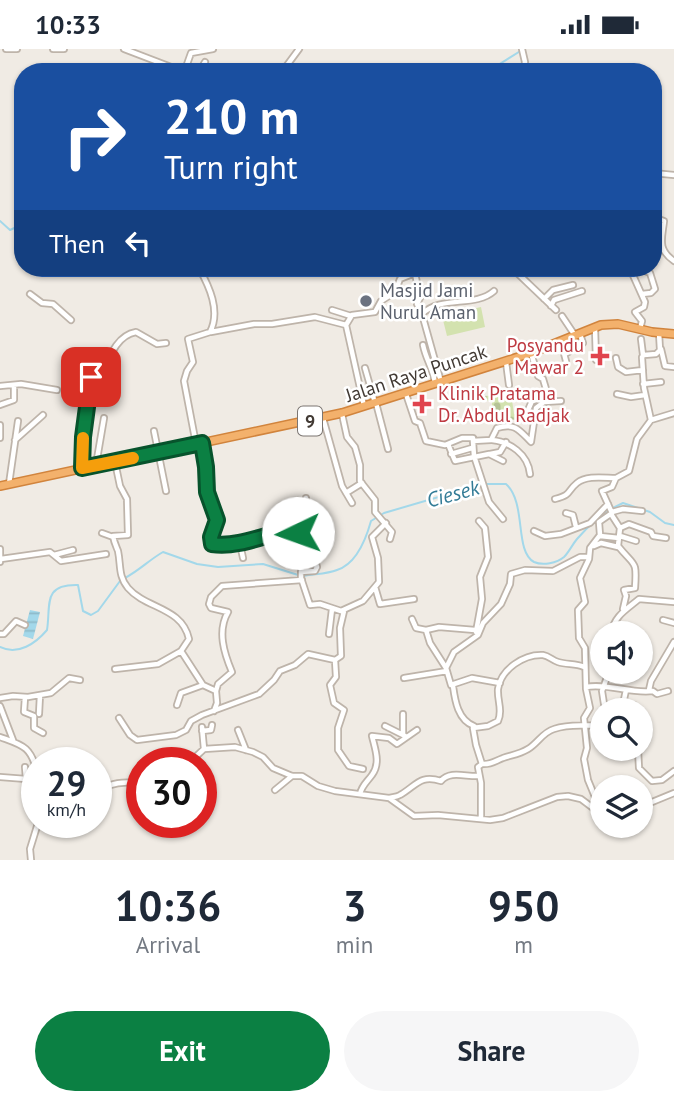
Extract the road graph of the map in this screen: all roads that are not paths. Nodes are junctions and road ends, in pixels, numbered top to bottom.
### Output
1 (6, 49) edge
2 (17, 49) edge
3 (53, 49) edge
4 (64, 49) edge
5 (124, 49) edge
6 (213, 49) edge
7 (158, 63) edge
8 (186, 63) edge
9 (662, 248) edge
10 (674, 261) edge
11 (202, 277) edge
12 (404, 277) edge
13 (416, 277) edge
14 (521, 277) edge
15 (634, 277) edge
16 (651, 277) edge
17 (573, 285) dead end
18 (494, 291) dead end
19 (582, 291) dead end
20 (30, 294) dead end
21 (642, 294) junction
22 (544, 299) junction
23 (332, 310) dead end
24 (422, 314) junction
25 (351, 316) junction
26 (562, 316) dead end
27 (71, 320) dead end
28 (346, 325) junction
29 (595, 327) junction
30 (640, 329) junction
31 (210, 332) junction
32 (659, 333) junction
33 (577, 334) junction
34 (673, 336) edge
35 (641, 339) dead end
36 (561, 342) junction
37 (166, 343) dead end
38 (423, 345) dead end
39 (660, 349) junction
40 (531, 353) junction
41 (565, 354) junction
42 (643, 356) junction
43 (616, 358) dead end
44 (596, 360) dead end
45 (506, 361) junction
46 (566, 361) dead end
47 (674, 367) edge
48 (365, 368) dead end
49 (643, 370) junction
50 (86, 380) dead end
51 (661, 382) dead end
52 (438, 384) junction
53 (643, 384) junction
54 (509, 385) dead end
55 (0, 386) edge
56 (14, 386) junction
57 (90, 386) junction
58 (57, 390) dead end
59 (407, 394) junction
60 (617, 394) dead end
61 (645, 395) junction
62 (544, 400) junction
63 (561, 401) dead end
64 (375, 403) junction
65 (0, 405) edge
66 (364, 407) junction
67 (528, 409) dead end
68 (342, 413) junction
69 (674, 413) edge
70 (43, 415) dead end
71 (104, 418) dead end
72 (323, 418) junction
73 (651, 420) junction
74 (18, 421) dead end
75 (0, 425) edge
76 (153, 431) dead end
77 (0, 438) edge
78 (491, 440) junction
79 (15, 441) junction
80 (506, 442) junction
81 (199, 444) junction
82 (448, 444) junction
83 (473, 445) junction
84 (388, 449) dead end
85 (159, 453) junction
86 (451, 454) junction
87 (489, 454) junction
88 (474, 456) junction
89 (503, 461) dead end
90 (115, 462) junction
91 (96, 465) junction
92 (82, 468) junction
93 (530, 474) dead end
94 (616, 478) junction
95 (362, 482) junction
96 (9, 484) junction
97 (0, 486) edge
98 (166, 491) dead end
99 (346, 493) junction
100 (306, 498) dead end
101 (555, 499) dead end
102 (352, 503) dead end
103 (610, 509) junction
104 (642, 511) dead end
105 (566, 513) dead end
106 (503, 519) dead end
107 (479, 521) dead end
108 (386, 522) junction
109 (576, 527) junction
110 (292, 529) junction
111 (620, 529) junction
112 (534, 531) dead end
113 (102, 533) dead end
114 (600, 536) junction
115 (113, 537) junction
116 (620, 537) junction
117 (666, 538) dead end
118 (390, 539) dead end
119 (636, 541) dead end
120 (240, 544) junction
121 (590, 548) junction
122 (619, 548) junction
123 (0, 549) edge
124 (73, 550) dead end
125 (106, 554) dead end
126 (54, 555) junction
127 (589, 557) junction
128 (243, 558) dead end
129 (302, 558) dead end
130 (1, 560) edge
131 (301, 575) junction
132 (375, 587) junction
133 (414, 600) dead end
134 (674, 602) edge
135 (332, 609) junction
136 (623, 609) junction
137 (344, 610) junction
138 (412, 619) dead end
139 (663, 620) dead end
140 (616, 621) edge
141 (674, 623) edge
142 (25, 625) dead end
143 (475, 629) junction
144 (426, 630) junction
145 (0, 634) edge
146 (329, 634) dead end
147 (477, 637) junction
148 (674, 642) edge
149 (181, 651) junction
150 (335, 660) junction
151 (584, 667) junction
152 (115, 669) dead end
153 (447, 669) junction
154 (404, 678) dead end
155 (80, 680) dead end
156 (500, 683) junction
157 (203, 685) junction
158 (604, 685) junction
159 (453, 686) junction
160 (586, 687) junction
161 (626, 689) junction
162 (216, 691) junction
163 (649, 691) junction
164 (668, 691) dead end
165 (40, 695) junction
166 (25, 697) junction
167 (0, 698) edge
168 (603, 698) edge
169 (624, 698) edge
170 (177, 705) dead end
171 (0, 706) edge
172 (214, 711) junction
173 (40, 714) dead end
174 (403, 714) dead end
175 (119, 718) dead end
176 (212, 725) dead end
177 (385, 726) dead end
178 (474, 726) junction
179 (590, 726) edge
180 (586, 727) junction
181 (238, 730) dead end
182 (417, 730) dead end
183 (43, 733) dead end
184 (405, 736) junction
185 (0, 737) edge
186 (13, 741) junction
187 (22, 747) edge
188 (204, 747) edge
189 (217, 748) edge
190 (246, 750) junction
191 (639, 761) edge
192 (482, 764) junction
193 (363, 769) dead end
194 (674, 771) edge
195 (292, 776) junction
196 (479, 776) junction
197 (0, 777) edge
198 (21, 779) edge
199 (590, 785) edge
200 (275, 790) dead end
201 (674, 793) edge
202 (360, 794) junction
203 (389, 799) junction
204 (653, 802) edge
205 (590, 806) edge
206 (481, 819) junction
207 (33, 838) edge
208 (31, 860) edge

1 - 2 street
3 - 4 street
5 - 7 street
6 - 8 street
9 - 10 street
11 - 31 street
12 - 25 street
13 - 24 street
14 - 22 street
15 - 21 street
16 - 21 street
17 - 22 street
18 - 24 street
19 - 22 street
20 - 27 street
21 - 30 street
23 - 25 street
24 - 52 street
25 - 28 street
26 - 33 street
28 - 31 street
28 - 66 street
29 - 30 highway, Jalan Raya Puncak / 9
29 - 33 highway, Jalan Raya Puncak / 9
29 - 44 street
30 - 32 highway, Jalan Raya Puncak / 9
31 - 81 street
32 - 34 highway, Jalan Raya Puncak / 9
32 - 39 street
33 - 36 highway, Jalan Raya Puncak / 9
33 - 41 street
35 - 42 street
36 - 40 highway, Jalan Raya Puncak / 9
36 - 41 street
37 - 57 street
38 - 52 street
39 - 42 street
39 - 47 street
40 - 45 highway, Jalan Raya Puncak / 9
40 - 62 street
41 - 46 street
42 - 49 street
43 - 49 street
45 - 52 highway, Jalan Raya Puncak / 9
45 - 54 street
48 - 64 street
49 - 53 street
50 - 57 street
51 - 53 street
52 - 59 highway, Jalan Raya Puncak / 9
53 - 61 street
55 - 56 street
56 - 58 street
56 - 65 street
57 - 92 street
59 - 64 highway, Jalan Raya Puncak / 9
59 - 82 street
60 - 61 street
61 - 73 street
62 - 63 street
62 - 67 street
62 - 78 street
64 - 66 highway, Jalan Raya Puncak / 9
64 - 84 street
66 - 68 highway, Jalan Raya Puncak / 9
68 - 72 highway, Jalan Raya Puncak / 9
68 - 95 street
69 - 73 street
70 - 79 street
71 - 91 street
72 - 81 highway, Jalan Raya Puncak / 9
72 - 99 street
73 - 94 street
74 - 79 street
75 - 77 street
76 - 85 street
78 - 80 street
78 - 83 street
79 - 96 street
80 - 87 street
80 - 93 street
81 - 85 highway, Jalan Raya Puncak / 9
81 - 120 street
82 - 83 street
82 - 86 street
83 - 86 street
83 - 88 street
85 - 90 highway, Jalan Raya Puncak / 9
85 - 98 street
86 - 88 street
87 - 88 street
87 - 89 street
88 - 106 street
90 - 91 highway, Jalan Raya Puncak / 9
90 - 115 street
91 - 92 highway, Jalan Raya Puncak / 9
92 - 96 highway, Jalan Raya Puncak / 9
94 - 101 street
94 - 103 street
95 - 99 street
95 - 108 street
96 - 97 highway, Jalan Raya Puncak / 9
99 - 102 street
100 - 110 street
103 - 104 street
103 - 109 street
103 - 111 street
103 - 114 street
105 - 109 street
107 - 143 street
108 - 118 street
108 - 132 street
109 - 112 street
110 - 120 street
110 - 131 street
111 - 116 street
111 - 117 street
113 - 115 street
114 - 116 street
114 - 121 street
115 - 149 street
116 - 119 street
116 - 122 street
120 - 128 street
121 - 122 street
121 - 127 street
122 - 136 street
123 - 130 street
124 - 126 street
125 - 126 street
126 - 130 street
127 - 147 street
127 - 151 street
129 - 131 street
131 - 135 street
131 - 162 street
132 - 133 street
132 - 137 street
134 - 136 street
135 - 137 street
135 - 146 street
136 - 140 street
137 - 150 street
138 - 144 street
139 - 141 street
142 - 145 street
143 - 144 street
143 - 147 street
144 - 153 street
147 - 153 street
148 - 163 street
149 - 152 street
149 - 157 street
150 - 172 street
150 - 193 street
151 - 156 street
151 - 160 street
153 - 154 street
153 - 159 street
155 - 165 street
156 - 159 street
156 - 178 street
157 - 162 street
157 - 170 street
158 - 160 street
158 - 161 street
158 - 168 street
159 - 178 street
160 - 180 street
161 - 163 street
161 - 169 street
162 - 172 street
163 - 164 street
165 - 166 street
165 - 173 street
166 - 167 street
166 - 183 street
171 - 186 street
172 - 175 street
174 - 184 street
176 - 188 street
177 - 184 street
178 - 192 street
179 - 180 street
180 - 192 street
180 - 199 street
181 - 190 street
182 - 184 street
184 - 202 street
185 - 186 street
186 - 187 street
189 - 190 street
190 - 195 street
191 - 194 street
192 - 196 street
195 - 200 street
195 - 202 street
196 - 203 street
196 - 206 street
197 - 198 street
201 - 204 street
202 - 203 street
203 - 206 street
205 - 206 street
207 - 208 street

